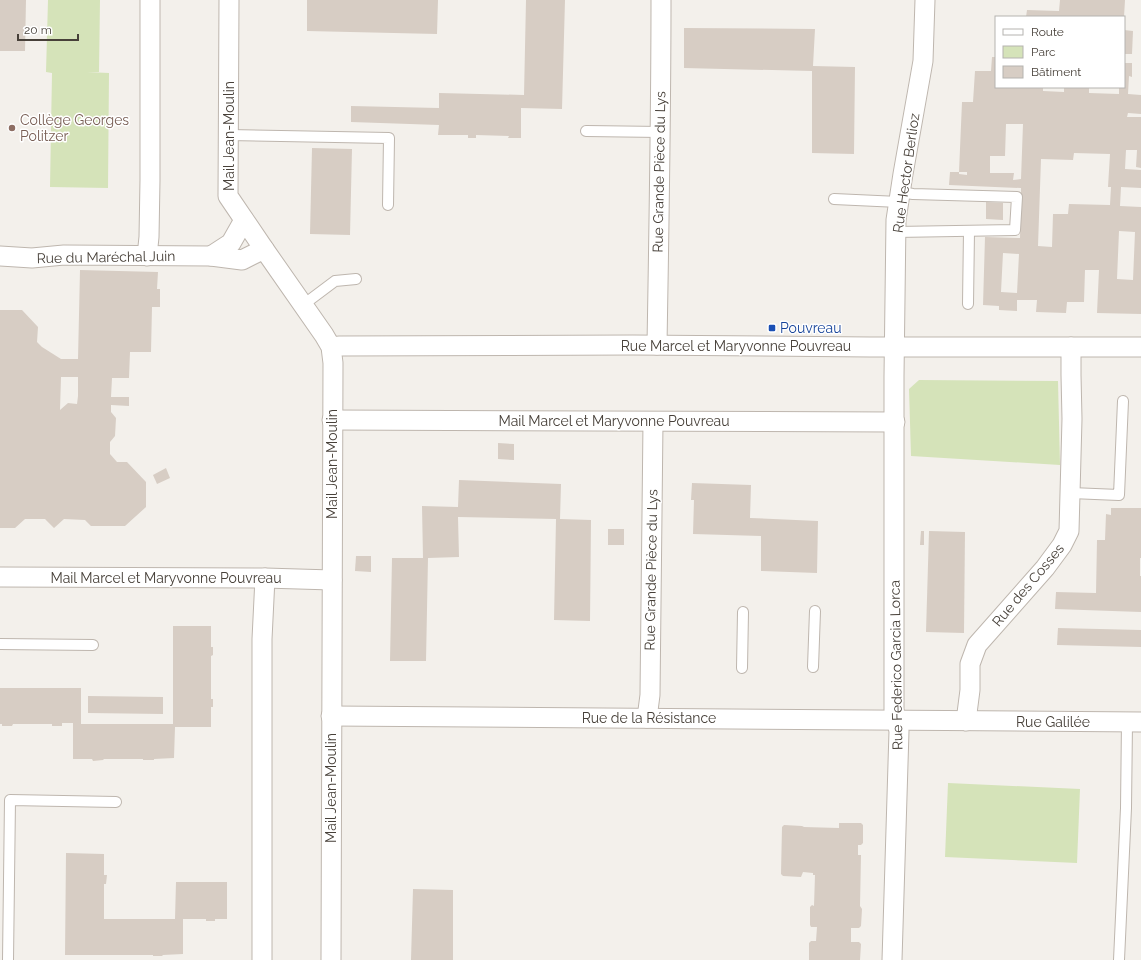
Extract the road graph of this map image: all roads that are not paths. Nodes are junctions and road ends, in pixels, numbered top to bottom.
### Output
1 (150, 0) edge
2 (229, 0) edge
3 (661, 0) edge
4 (925, 0) edge
5 (586, 131) dead end
6 (660, 132) junction
7 (228, 135) junction
8 (900, 197) junction
9 (834, 199) dead end
10 (388, 206) dead end
11 (244, 220) junction
12 (969, 231) junction
13 (896, 232) junction
14 (264, 249) junction
15 (0, 256) edge
16 (147, 256) junction
17 (211, 256) junction
18 (356, 279) dead end
19 (968, 304) dead end
20 (304, 306) junction
21 (657, 345) junction
22 (331, 347) junction
23 (895, 347) junction
24 (1071, 347) junction
25 (1141, 347) edge
26 (1122, 401) dead end
27 (332, 420) junction
28 (654, 422) junction
29 (895, 422) junction
30 (1071, 493) junction
31 (0, 577) edge
32 (266, 578) junction
33 (332, 580) junction
34 (815, 611) dead end
35 (744, 612) dead end
36 (0, 644) edge
37 (93, 645) dead end
38 (813, 667) dead end
39 (742, 668) dead end
40 (331, 716) junction
41 (647, 718) junction
42 (896, 721) junction
43 (966, 721) junction
44 (1134, 722) edge
45 (116, 802) dead end
46 (8, 960) edge
47 (262, 960) edge
48 (331, 960) edge
49 (892, 960) edge
50 (1119, 960) edge

1 - 16 street
2 - 7 street, Mail Jean-Moulin
3 - 6 street, Rue Grande Pièce du Lys
4 - 8 street, Rue Hector Berlioz
5 - 6 lane
6 - 21 street, Rue Grande Pièce du Lys
7 - 10 lane
7 - 11 street, Mail Jean-Moulin
8 - 9 lane
8 - 12 lane
8 - 13 street, Rue Hector Berlioz
11 - 14 street, Mail Jean-Moulin
11 - 17 street
12 - 13 lane
12 - 19 lane
13 - 23 street, Rue Hector Berlioz
14 - 17 street, Rue du Maréchal Juin
14 - 20 street, Mail Jean-Moulin
15 - 16 street, Rue du Maréchal Juin
16 - 17 street, Rue du Maréchal Juin
18 - 20 lane
20 - 22 street, Mail Jean-Moulin
21 - 22 street, Rue Marcel et Maryvonne Pouvreau
21 - 23 street, Rue Marcel et Maryvonne Pouvreau
22 - 27 street, Mail Jean-Moulin
23 - 24 street, Rue Marcel et Maryvonne Pouvreau
23 - 29 street, Rue Federico Garcia Lorca
24 - 25 street, Rue Marcel et Maryvonne Pouvreau
24 - 30 street, Rue des Cosses
26 - 30 lane
27 - 28 street, Mail Marcel et Maryvonne Pouvreau
27 - 33 street, Mail Jean-Moulin
28 - 29 street, Mail Marcel et Maryvonne Pouvreau
28 - 41 street, Rue Grande Pièce du Lys
29 - 42 street, Rue Federico Garcia Lorca
30 - 43 street, Rue des Cosses
31 - 32 street, Mail Marcel et Maryvonne Pouvreau
32 - 33 street, Mail Marcel et Maryvonne Pouvreau
32 - 47 street
33 - 40 street, Mail Jean-Moulin
34 - 38 lane
35 - 39 lane
36 - 37 lane
40 - 41 street, Rue de la Résistance
40 - 48 street, Mail Jean-Moulin
41 - 42 street, Rue de la Résistance
42 - 43 street, Rue de la Résistance
42 - 49 street, Rue Federico Garcia Lorca
43 - 44 street, Rue Galilée
44 - 50 lane
45 - 46 lane

